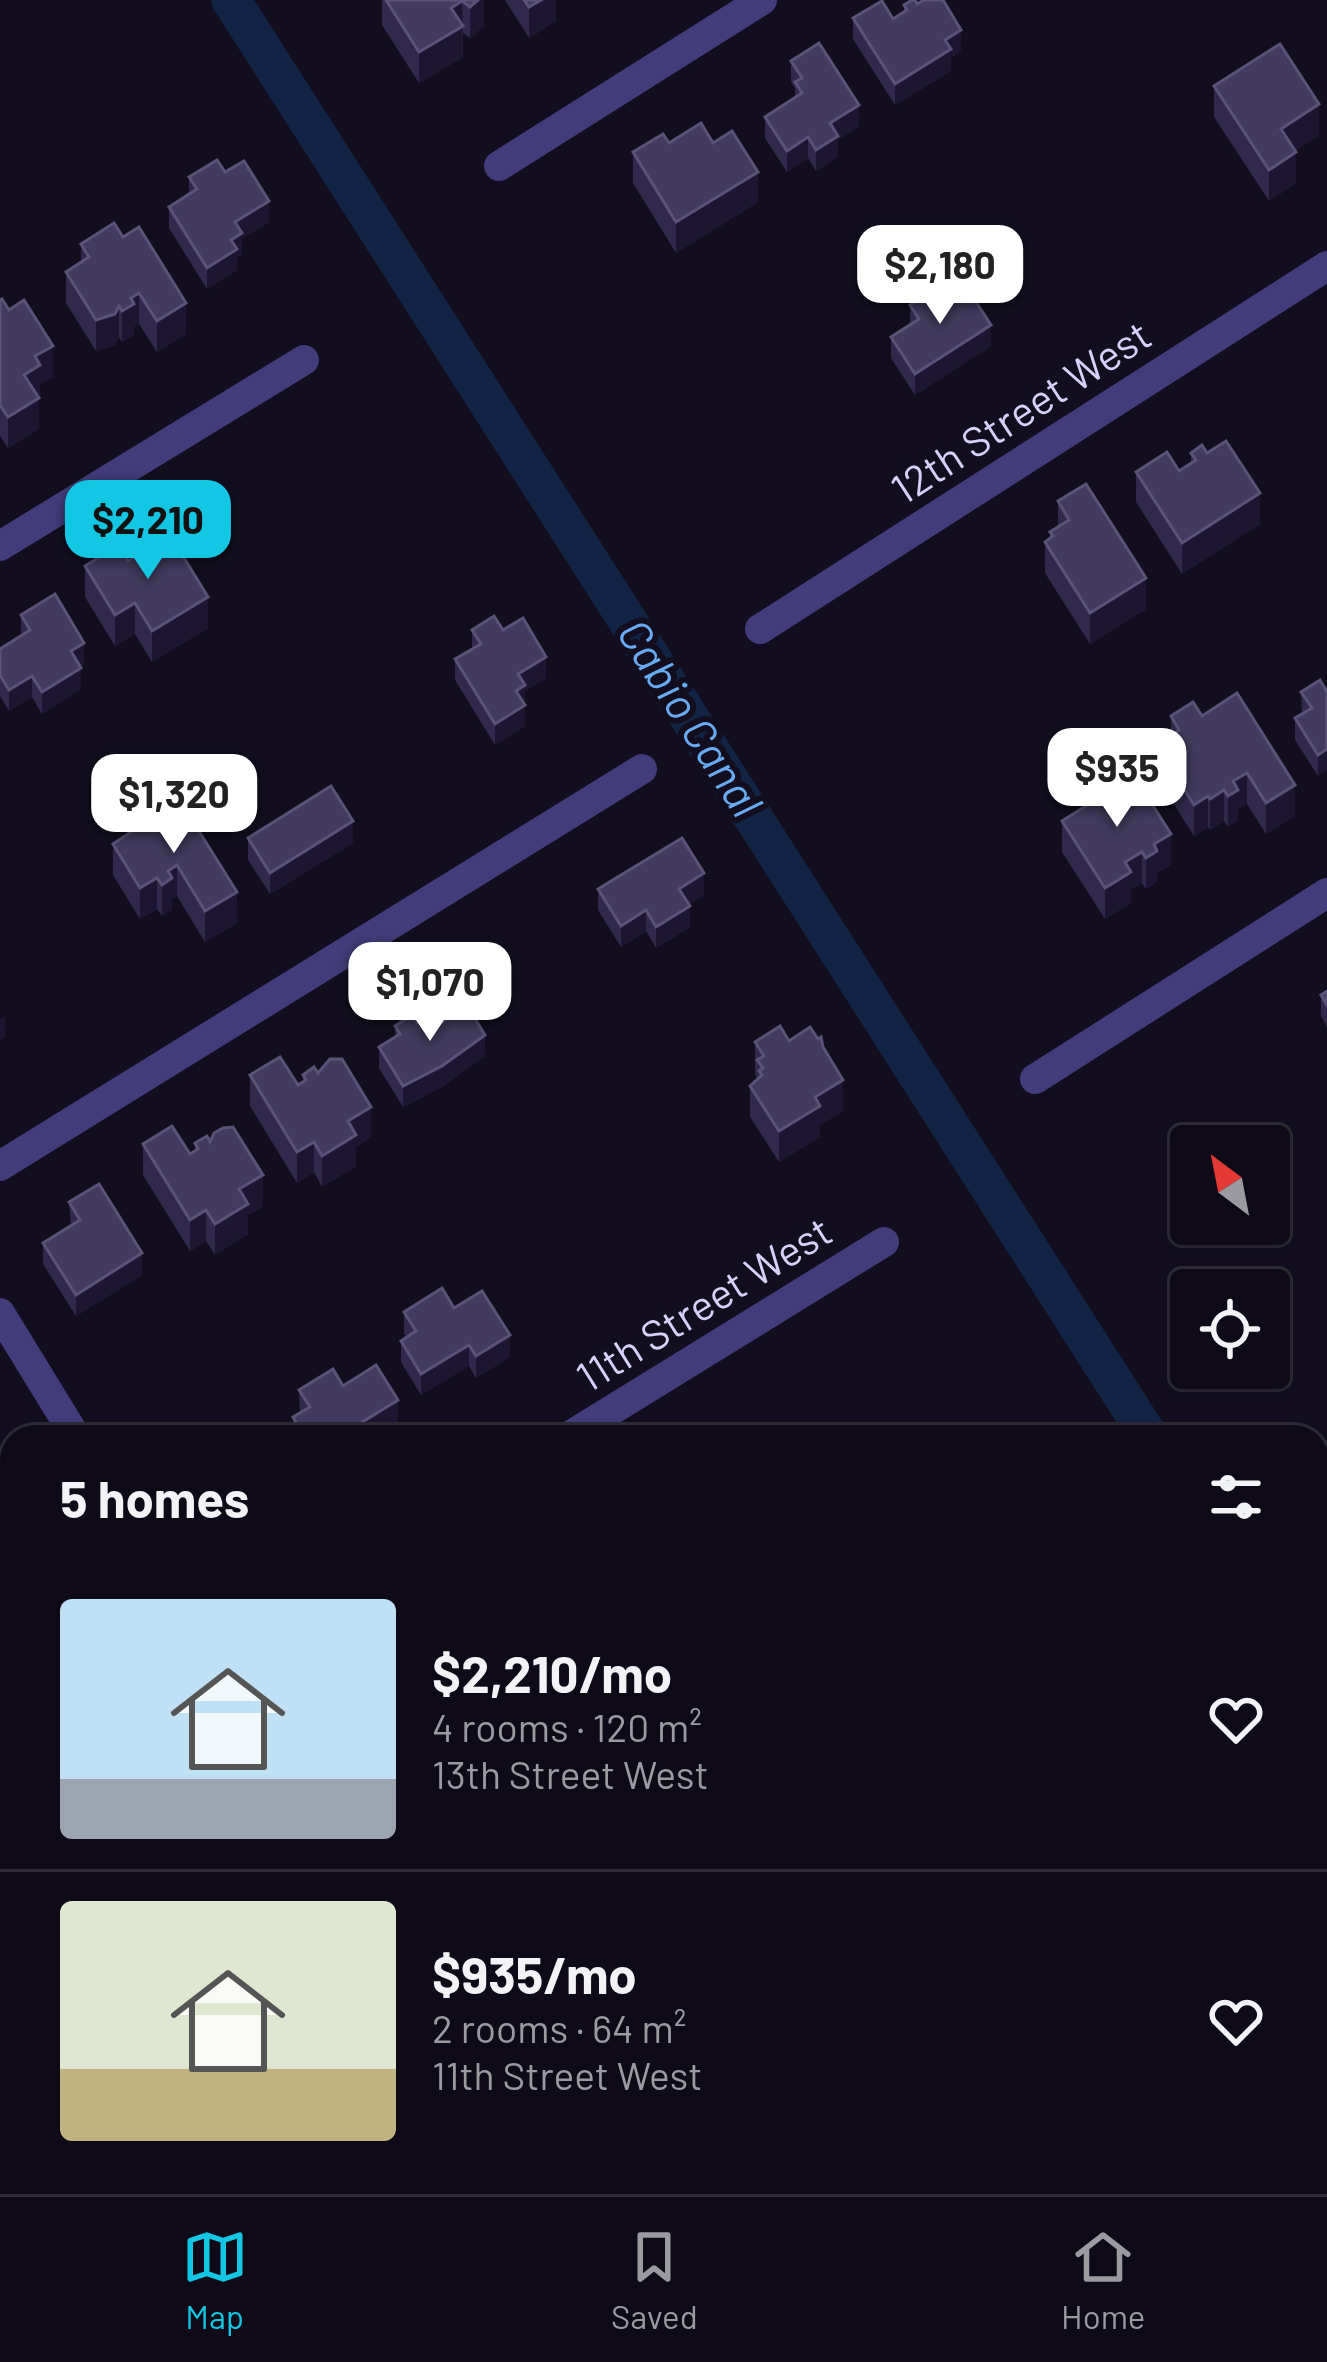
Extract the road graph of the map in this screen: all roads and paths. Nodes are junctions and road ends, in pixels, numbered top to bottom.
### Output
1 (762, 0) edge
2 (499, 166) dead end
3 (1327, 266) edge
4 (304, 360) dead end
5 (0, 546) edge
6 (760, 629) dead end
7 (642, 769) dead end
8 (1327, 893) edge
9 (1035, 1078) dead end
10 (0, 1166) edge
11 (884, 1242) dead end
12 (0, 1312) edge
13 (69, 1425) edge
14 (587, 1425) edge

1 - 2 street
3 - 6 street, 12th Street West
4 - 5 street
7 - 10 street
8 - 9 street
11 - 14 street, 11th Street West
12 - 13 street

